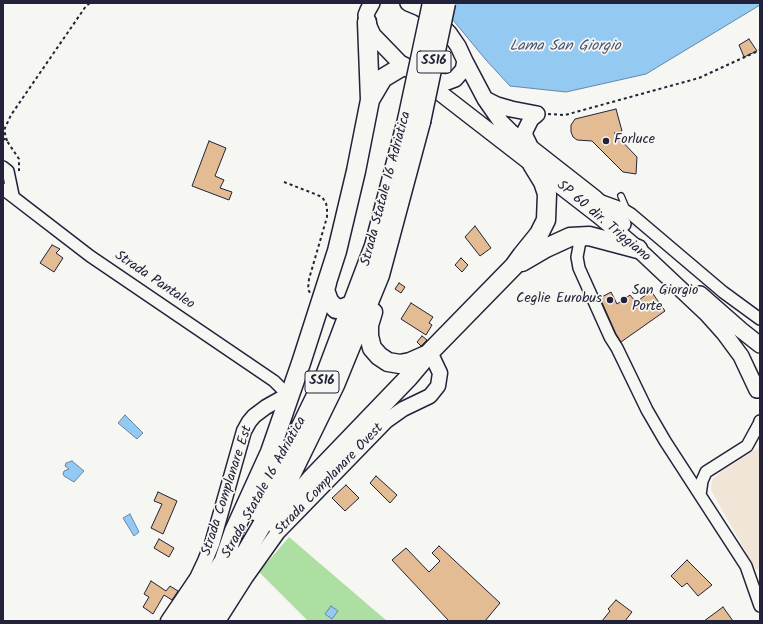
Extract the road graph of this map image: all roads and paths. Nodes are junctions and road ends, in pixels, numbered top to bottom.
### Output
1 (90, 3) edge
2 (408, 3) edge
3 (432, 3) edge
4 (446, 3) edge
5 (366, 11) edge
6 (760, 50) edge
7 (465, 61) junction
8 (402, 66) junction
9 (423, 78) junction
10 (485, 99) junction
11 (370, 100) junction
12 (537, 114) junction
13 (414, 121) junction
14 (6, 141) dead end
15 (530, 146) junction
16 (532, 164) junction
17 (6, 169) edge
18 (284, 182) dead end
19 (3, 189) edge
20 (13, 195) junction
21 (621, 196) dead end
22 (595, 198) junction
23 (627, 212) junction
24 (581, 236) junction
25 (638, 249) junction
26 (514, 266) junction
27 (380, 275) junction
28 (327, 282) junction
29 (313, 296) dead end
30 (353, 304) junction
31 (336, 309) junction
32 (760, 319) edge
33 (312, 327) junction
34 (760, 345) edge
35 (430, 352) junction
36 (759, 389) edge
37 (289, 396) junction
38 (760, 421) edge
39 (760, 441) edge
40 (747, 446) junction
41 (682, 467) junction
42 (706, 472) junction
43 (700, 495) junction
44 (231, 563) junction
45 (760, 606) edge
46 (168, 621) edge
47 (185, 621) edge
48 (202, 621) edge
49 (218, 621) edge

1 - 14 path
2 - 7 main road
3 - 13 highway, Strada Statale 16 Adriatica / SS16, bridge
4 - 13 highway, Strada Statale 16 Adriatica / SS16, bridge
5 - 8 main road
5 - 11 highway, SS16
6 - 12 path
7 - 9 main road
7 - 10 main road
8 - 9 main road
8 - 11 highway
9 - 16 main road, SP 60 dir. Triggiano
10 - 12 main road
10 - 15 main road
11 - 28 highway, SS16
12 - 15 main road
13 - 27 highway, Strada Statale 16 Adriatica / SS16
13 - 30 highway, Strada Statale 16 Adriatica / SS16
15 - 22 main road
16 - 25 main road, SP 60 dir. Triggiano
16 - 26 highway, SS16
17 - 20 street
18 - 29 path
19 - 20 street, Strada Pantaleo
20 - 37 street, Strada Pantaleo
21 - 23 lane
22 - 23 street
22 - 34 main road
23 - 32 street
24 - 25 highway
24 - 26 highway
24 - 41 street
25 - 36 main road, SP 60 dir. Triggiano
26 - 35 highway, SS16
27 - 35 highway, SS16
27 - 44 highway, Strada Statale 16 Adriatica / SS16
28 - 31 highway, SS16
28 - 33 highway, SS16
30 - 31 highway
30 - 44 highway, Strada Statale 16 Adriatica / SS16
31 - 33 highway
33 - 37 highway, SS16
35 - 44 highway, SS16
35 - 49 street, Strada Complanare Ovest
37 - 44 highway, SS16
37 - 46 street, Strada Complanare Est
38 - 40 street
39 - 40 street
40 - 42 street
41 - 42 street
41 - 43 street
42 - 43 street
43 - 45 street
44 - 47 highway, Strada Statale 16 Adriatica / SS16
44 - 48 highway, Strada Statale 16 Adriatica / SS16

